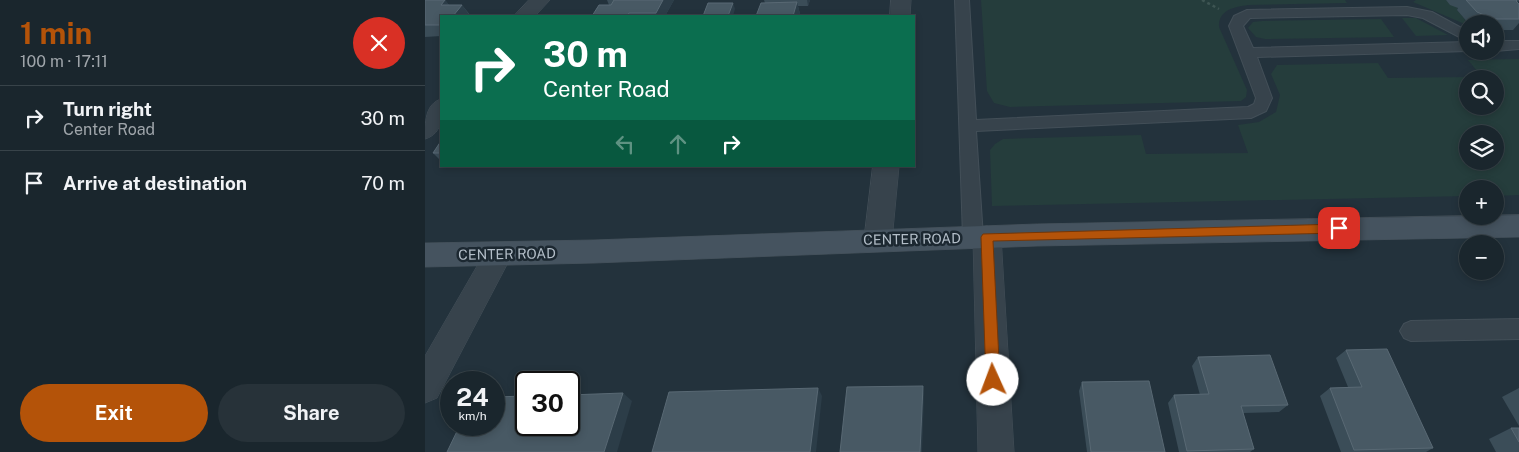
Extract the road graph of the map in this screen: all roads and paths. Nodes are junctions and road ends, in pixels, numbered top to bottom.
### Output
1 (540, 0) edge
2 (901, 0) edge
3 (961, 0) edge
4 (526, 15) edge
5 (900, 15) edge
6 (1459, 33) edge
7 (1519, 45) edge
8 (1504, 46) edge
9 (1459, 47) edge
10 (1248, 53) junction
11 (440, 108) edge
12 (967, 126) junction
13 (425, 130) edge
14 (886, 167) edge
15 (1519, 226) edge
16 (980, 237) junction
17 (878, 240) junction
18 (425, 255) edge
19 (498, 255) junction
20 (1519, 329) edge
21 (1411, 331) dead end
22 (425, 387) edge
23 (996, 452) edge

1 - 4 street
2 - 5 street
3 - 12 lane
6 - 10 lane
7 - 8 lane
9 - 10 lane
10 - 12 lane
11 - 13 street
12 - 16 lane
14 - 17 street
15 - 16 main road, CENTER ROAD
16 - 17 main road, CENTER ROAD
16 - 23 street
17 - 19 main road, CENTER ROAD
18 - 19 main road, CENTER ROAD
19 - 22 street
20 - 21 lane

